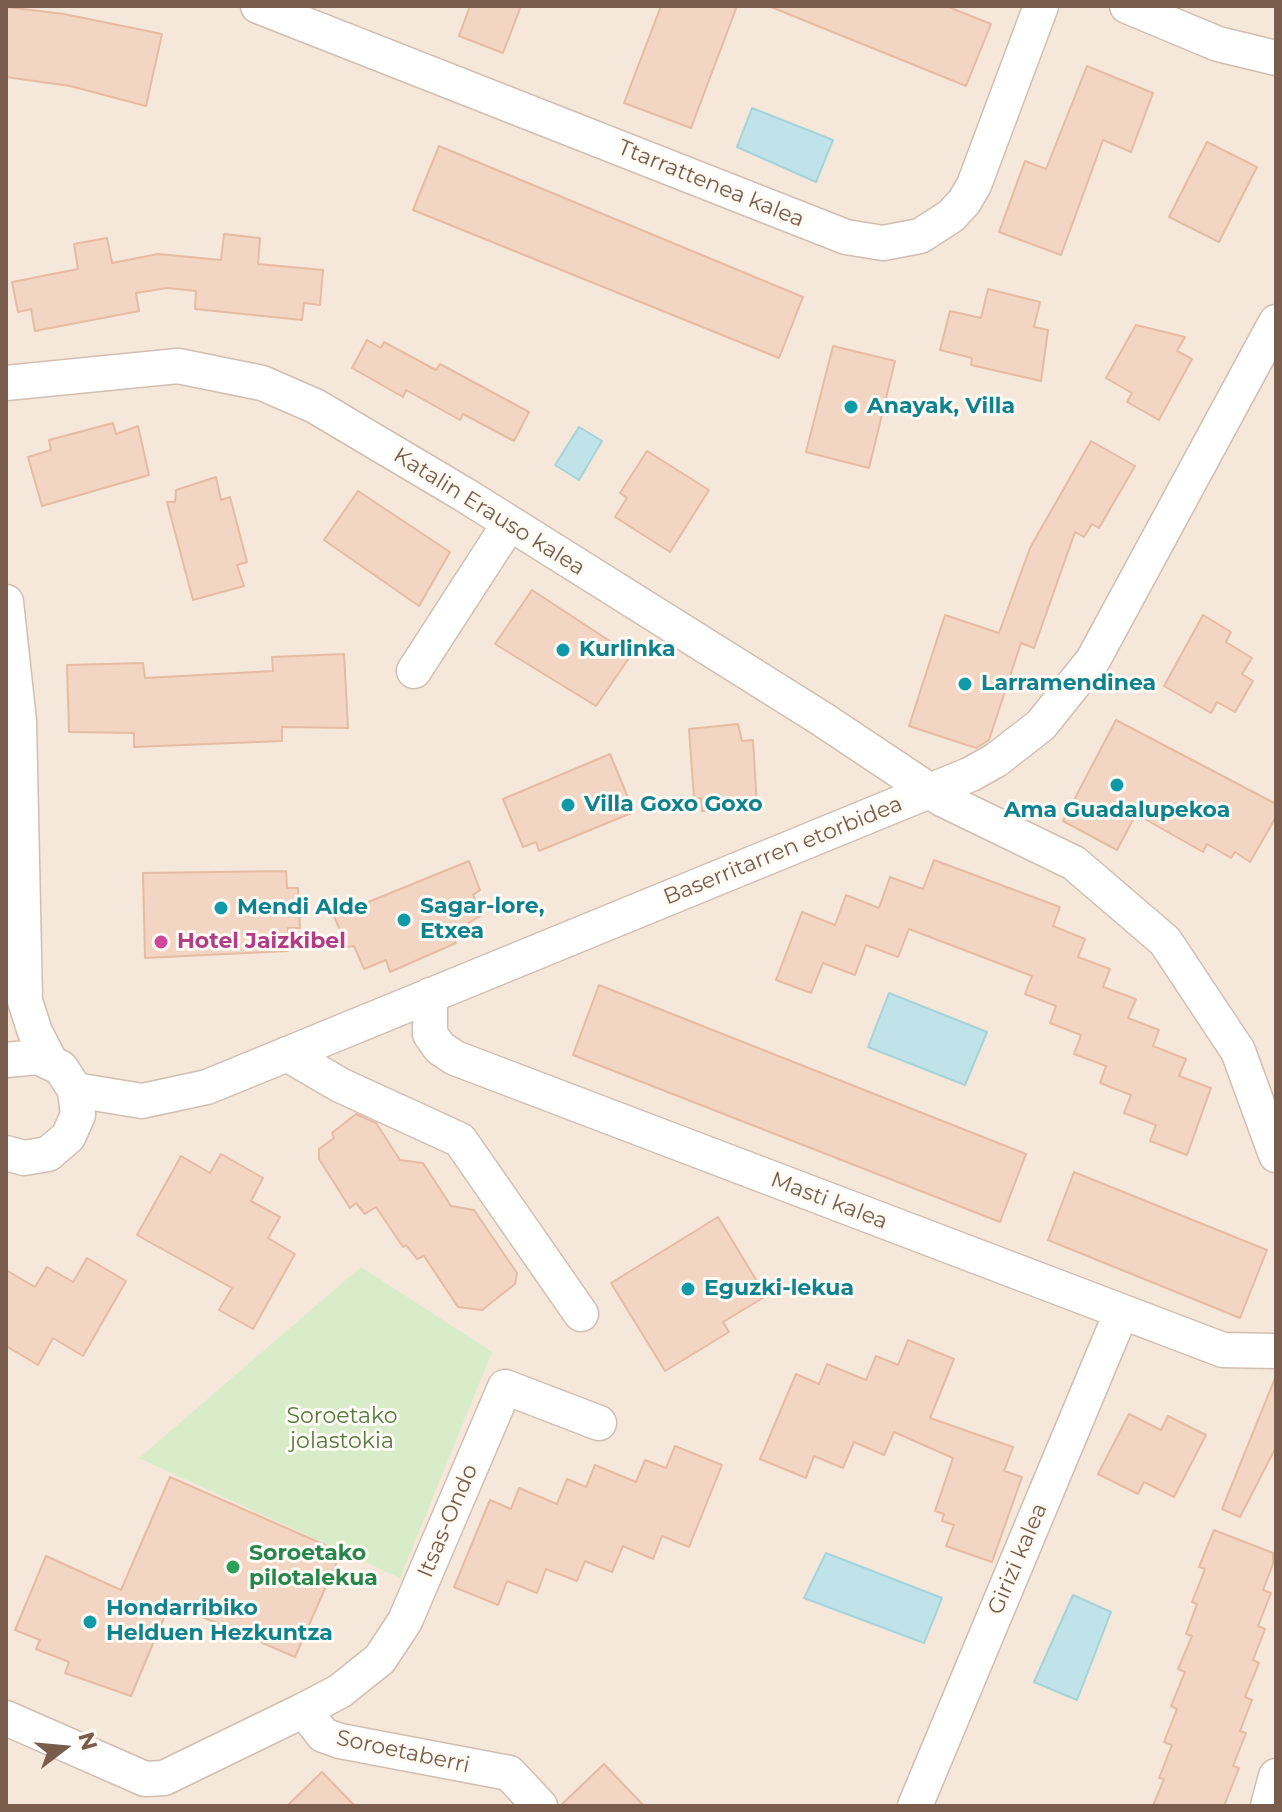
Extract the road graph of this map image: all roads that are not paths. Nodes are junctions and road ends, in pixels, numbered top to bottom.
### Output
1 (258, 6) edge
2 (1041, 6) edge
3 (1127, 6) edge
4 (1218, 44) junction
5 (1276, 58) edge
6 (1276, 85) edge
7 (1276, 322) edge
8 (6, 383) edge
9 (509, 524) junction
10 (6, 602) edge
11 (414, 671) dead end
12 (928, 791) junction
13 (430, 995) junction
14 (25, 1001) junction
15 (6, 1047) edge
16 (287, 1054) junction
17 (6, 1060) edge
18 (50, 1061) junction
19 (75, 1090) junction
20 (1276, 1155) edge
21 (12, 1160) edge
22 (1121, 1313) junction
23 (581, 1314) dead end
24 (1276, 1351) edge
25 (599, 1423) dead end
26 (304, 1710) junction
27 (6, 1718) edge
28 (1276, 1776) edge
29 (160, 1792) edge
30 (540, 1806) edge
31 (915, 1806) edge
32 (1268, 1806) edge

1 - 2 street, Ttarrattenea kalea
3 - 4 street
4 - 5 street
4 - 6 street
7 - 12 street, Baserritarren etorbidea
8 - 9 street, Katalin Erauso kalea
9 - 11 street
9 - 12 street, Katalin Erauso kalea
10 - 14 street
12 - 13 street, Baserritarren etorbidea
12 - 20 street, Katalin Erauso kalea
13 - 16 street, Baserritarren etorbidea
13 - 22 street, Masti kalea
14 - 15 street
14 - 18 street
16 - 19 street, Baserritarren etorbidea
16 - 23 street
17 - 18 street
18 - 19 street
19 - 21 street
22 - 24 street, Masti kalea
22 - 31 street, Girizi kalea
25 - 26 street, Itsas-Ondo
26 - 29 street
26 - 30 street, Soroetaberri
27 - 29 street
28 - 32 street

